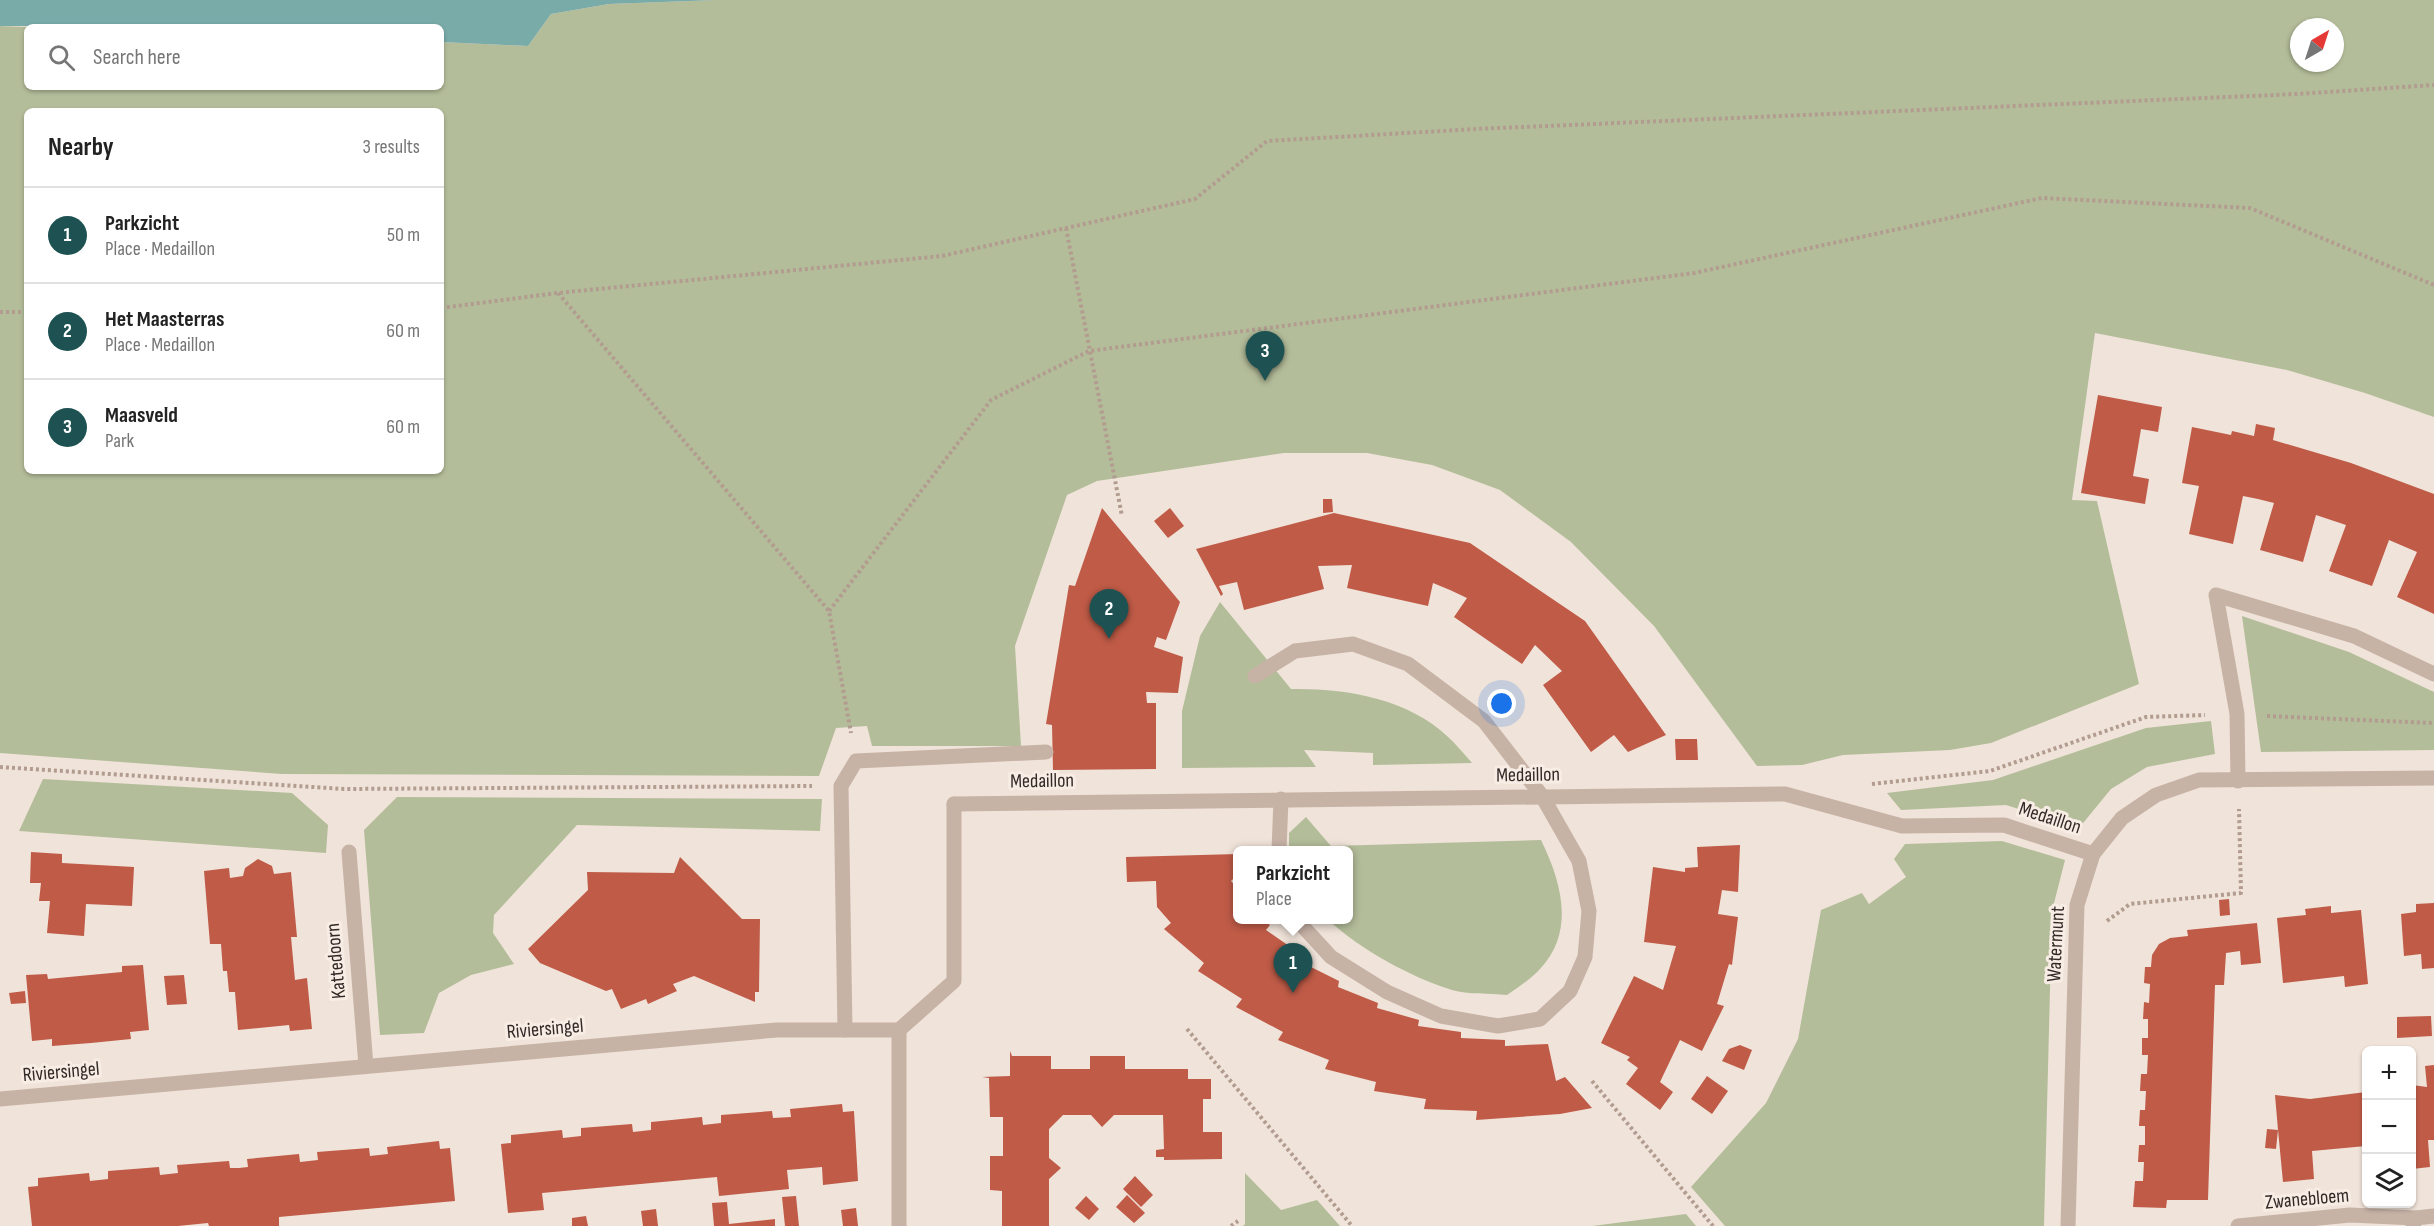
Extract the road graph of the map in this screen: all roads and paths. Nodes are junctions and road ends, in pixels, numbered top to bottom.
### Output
1 (2434, 86) edge
2 (1066, 228) junction
3 (2434, 285) edge
4 (557, 293) junction
5 (444, 308) edge
6 (0, 312) edge
7 (24, 312) edge
8 (1089, 351) junction
9 (1122, 516) dead end
10 (829, 611) junction
11 (2434, 674) edge
12 (1255, 676) dead end
13 (2237, 714) junction
14 (2434, 723) edge
15 (1046, 752) dead end
16 (856, 761) junction
17 (0, 767) edge
18 (2434, 778) edge
19 (2238, 781) junction
20 (1864, 785) dead end
21 (840, 786) junction
22 (1542, 796) junction
23 (1281, 799) junction
24 (1279, 846) edge
25 (349, 852) dead end
26 (2093, 854) junction
27 (1301, 924) edge
28 (2076, 955) junction
29 (1187, 1029) dead end
30 (845, 1030) junction
31 (899, 1030) junction
32 (366, 1066) junction
33 (1592, 1082) dead end
34 (0, 1099) edge
35 (2434, 1216) edge
36 (1238, 1221) dead end
37 (2415, 1222) edge
38 (899, 1226) edge
39 (1231, 1226) edge
40 (1352, 1226) edge
41 (1713, 1226) edge
42 (2068, 1226) edge
43 (2238, 1226) edge

1 - 2 path
2 - 4 path
2 - 8 path
3 - 8 path
4 - 5 path
4 - 10 path
6 - 7 path
8 - 9 path
8 - 10 path
10 - 16 path
11 - 13 street
12 - 22 street
13 - 14 path
13 - 19 street
13 - 20 path
15 - 16 street
16 - 21 street
17 - 21 path
18 - 19 street, Watermunt
19 - 26 street, Watermunt
19 - 28 path
21 - 30 street
22 - 23 street, Medaillon
22 - 26 street, Medaillon
22 - 27 street
23 - 24 street
23 - 31 street, Medaillon
25 - 32 street, Kattedoorn
26 - 28 street, Watermunt
28 - 42 street, Watermunt
29 - 40 path
30 - 31 street, Riviersingel
30 - 32 street, Riviersingel
31 - 38 street
32 - 34 street, Riviersingel
33 - 41 path
35 - 37 street, Zwanebloem
36 - 39 path
37 - 43 street, Zwanebloem

